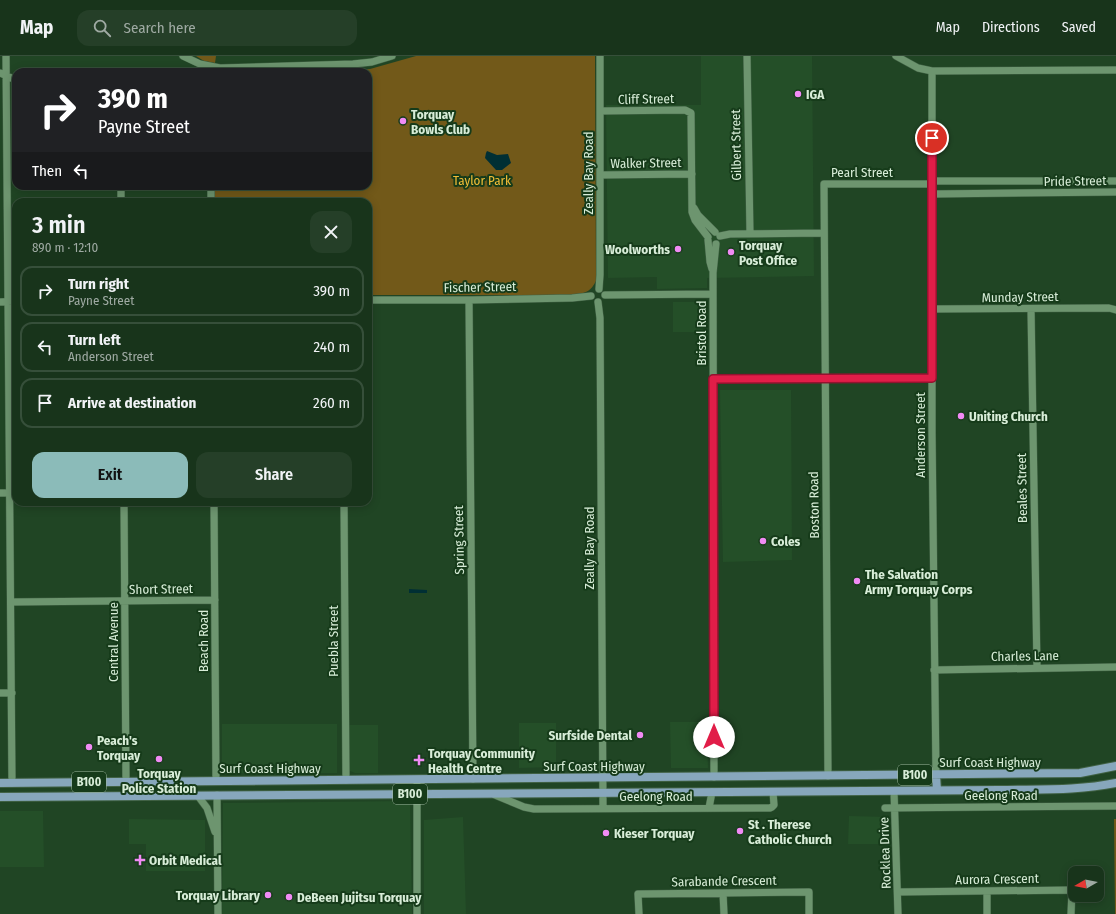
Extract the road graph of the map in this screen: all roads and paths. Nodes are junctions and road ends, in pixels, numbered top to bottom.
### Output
1 (6, 56) edge
2 (183, 56) edge
3 (392, 56) edge
4 (600, 56) edge
5 (747, 56) edge
6 (896, 56) edge
7 (208, 68) edge
8 (220, 68) edge
9 (1116, 70) edge
10 (932, 71) junction
11 (3, 74) edge
12 (600, 111) junction
13 (692, 174) junction
14 (600, 175) junction
15 (1034, 180) junction
16 (972, 181) junction
17 (1116, 181) edge
18 (933, 182) junction
19 (1116, 192) edge
20 (933, 194) junction
21 (972, 194) junction
22 (1034, 194) junction
23 (692, 196) junction
24 (4, 212) edge
25 (824, 233) junction
26 (717, 234) junction
27 (750, 234) junction
28 (708, 238) junction
29 (716, 244) junction
30 (713, 274) junction
31 (599, 289) junction
32 (713, 294) junction
33 (605, 295) junction
34 (591, 296) junction
35 (372, 300) edge
36 (469, 300) junction
37 (0, 302) edge
38 (8, 302) junction
39 (12, 302) edge
40 (598, 302) junction
41 (1114, 308) edge
42 (931, 309) junction
43 (1031, 309) junction
44 (825, 378) junction
45 (932, 378) junction
46 (713, 379) junction
47 (0, 412) edge
48 (9, 412) junction
49 (0, 493) edge
50 (10, 493) junction
51 (124, 506) edge
52 (214, 506) edge
53 (344, 506) edge
54 (215, 600) junction
55 (125, 601) junction
56 (11, 602) junction
57 (1116, 667) edge
58 (1037, 668) junction
59 (934, 670) junction
60 (0, 693) edge
61 (12, 693) junction
62 (1116, 766) edge
63 (892, 775) junction
64 (936, 775) junction
65 (828, 776) junction
66 (714, 777) junction
67 (603, 778) junction
68 (474, 779) junction
69 (216, 780) junction
70 (346, 780) junction
71 (417, 780) junction
72 (126, 781) junction
73 (0, 783) edge
74 (12, 783) junction
75 (1116, 783) edge
76 (937, 790) junction
77 (894, 791) junction
78 (712, 792) junction
79 (773, 792) junction
80 (491, 793) junction
81 (603, 793) junction
82 (417, 794) junction
83 (217, 795) junction
84 (198, 796) junction
85 (0, 797) edge
86 (1116, 806) edge
87 (603, 808) junction
88 (709, 808) junction
89 (885, 808) dead end
90 (895, 808) junction
91 (218, 850) junction
92 (987, 891) junction
93 (898, 892) junction
94 (723, 893) junction
95 (218, 914) edge
96 (417, 914) edge
97 (638, 914) edge
98 (724, 914) edge
99 (809, 914) edge
100 (898, 914) edge
101 (987, 914) edge
102 (1072, 914) edge

1 - 11 street
2 - 7 street
3 - 8 street
4 - 12 street, Zeally Bay Road
5 - 27 street, Gilbert Street
6 - 10 street
9 - 10 street
10 - 18 street, Anderson Street
11 - 24 street
12 - 13 street, Cliff Street
12 - 14 street, Zeally Bay Road
13 - 14 street, Walker Street
13 - 23 street
14 - 31 street, Zeally Bay Road
15 - 16 street, Pride Street
15 - 17 street, Pride Street
15 - 22 street, Pride Street
16 - 18 street, Pride Street
16 - 21 street
18 - 20 street, Anderson Street
18 - 25 street, Pearl Street
19 - 22 street, Pride Street
20 - 21 street, Pride Street
20 - 42 street, Anderson Street
21 - 22 street, Pride Street
23 - 26 street
23 - 28 street
24 - 38 street
25 - 27 street
25 - 44 street, Boston Road
26 - 27 street
26 - 28 street
26 - 29 street
28 - 29 street
28 - 30 street, Bristol Road
29 - 30 street, Bristol Road
30 - 32 street, Bristol Road
31 - 33 street
31 - 34 street
32 - 33 street
32 - 46 street, Bristol Road
33 - 40 street
34 - 36 street, Fischer Street
34 - 40 street
35 - 36 street, Fischer Street
36 - 68 street, Spring Street
37 - 38 street
38 - 39 street
38 - 48 street
40 - 67 street, Zeally Bay Road
41 - 43 street, Munday Street
42 - 43 street, Munday Street
42 - 45 street, Anderson Street
43 - 58 street, Beales Street
44 - 45 street
44 - 46 street
44 - 65 street, Boston Road
45 - 59 street, Anderson Street
46 - 66 street, Bristol Road
47 - 48 street
48 - 50 street
49 - 50 street
50 - 56 street
51 - 55 street, Central Avenue
52 - 54 street, Beach Road
53 - 70 street, Puebla Street
54 - 55 street, Short Street
54 - 69 street, Beach Road
55 - 56 street, Short Street
55 - 72 street, Central Avenue
56 - 61 street
57 - 58 street, Charles Lane
58 - 59 street, Charles Lane
59 - 64 street, Anderson Street
60 - 61 street
61 - 74 street
62 - 64 main road, Surf Coast Highway / B100
63 - 64 main road, Surf Coast Highway / B100
63 - 65 main road, Surf Coast Highway / B100
63 - 77 main road
64 - 76 main road
65 - 66 main road, Surf Coast Highway / B100
66 - 67 main road, Surf Coast Highway / B100
66 - 78 main road
67 - 68 main road, Surf Coast Highway / B100
67 - 81 street, Zeally Bay Road
68 - 71 main road, Surf Coast Highway / B100
69 - 70 main road, Surf Coast Highway / B100
69 - 72 main road, Surf Coast Highway / B100
69 - 83 main road
70 - 71 main road, Surf Coast Highway / B100
71 - 82 street
72 - 74 main road, Surf Coast Highway / B100
73 - 74 main road, Surf Coast Highway / B100
75 - 76 main road, Surf Coast Highway / B100
76 - 77 main road, Surf Coast Highway / B100
77 - 79 main road, Surf Coast Highway / B100
77 - 90 street, Rocklea Drive
78 - 79 main road, Surf Coast Highway / B100
78 - 81 main road, Surf Coast Highway / B100
78 - 88 street, Geelong Road
79 - 88 street, Geelong Road
80 - 81 main road, Surf Coast Highway / B100
80 - 82 main road, Surf Coast Highway / B100
80 - 87 street, Geelong Road
81 - 87 street, Geelong Road
82 - 83 main road, Surf Coast Highway / B100
82 - 96 street
83 - 84 main road, Surf Coast Highway / B100
83 - 91 street
84 - 85 main road, Surf Coast Highway / B100
84 - 91 street
86 - 90 street, Geelong Road
87 - 88 street, Geelong Road
89 - 90 street, Geelong Road
90 - 93 street, Rocklea Drive
91 - 95 street
92 - 93 street, Aurora Crescent
92 - 101 street
92 - 102 street, Aurora Crescent
93 - 100 street, Rocklea Drive
94 - 97 street, Sarabande Crescent
94 - 98 street
94 - 99 street, Sarabande Crescent

